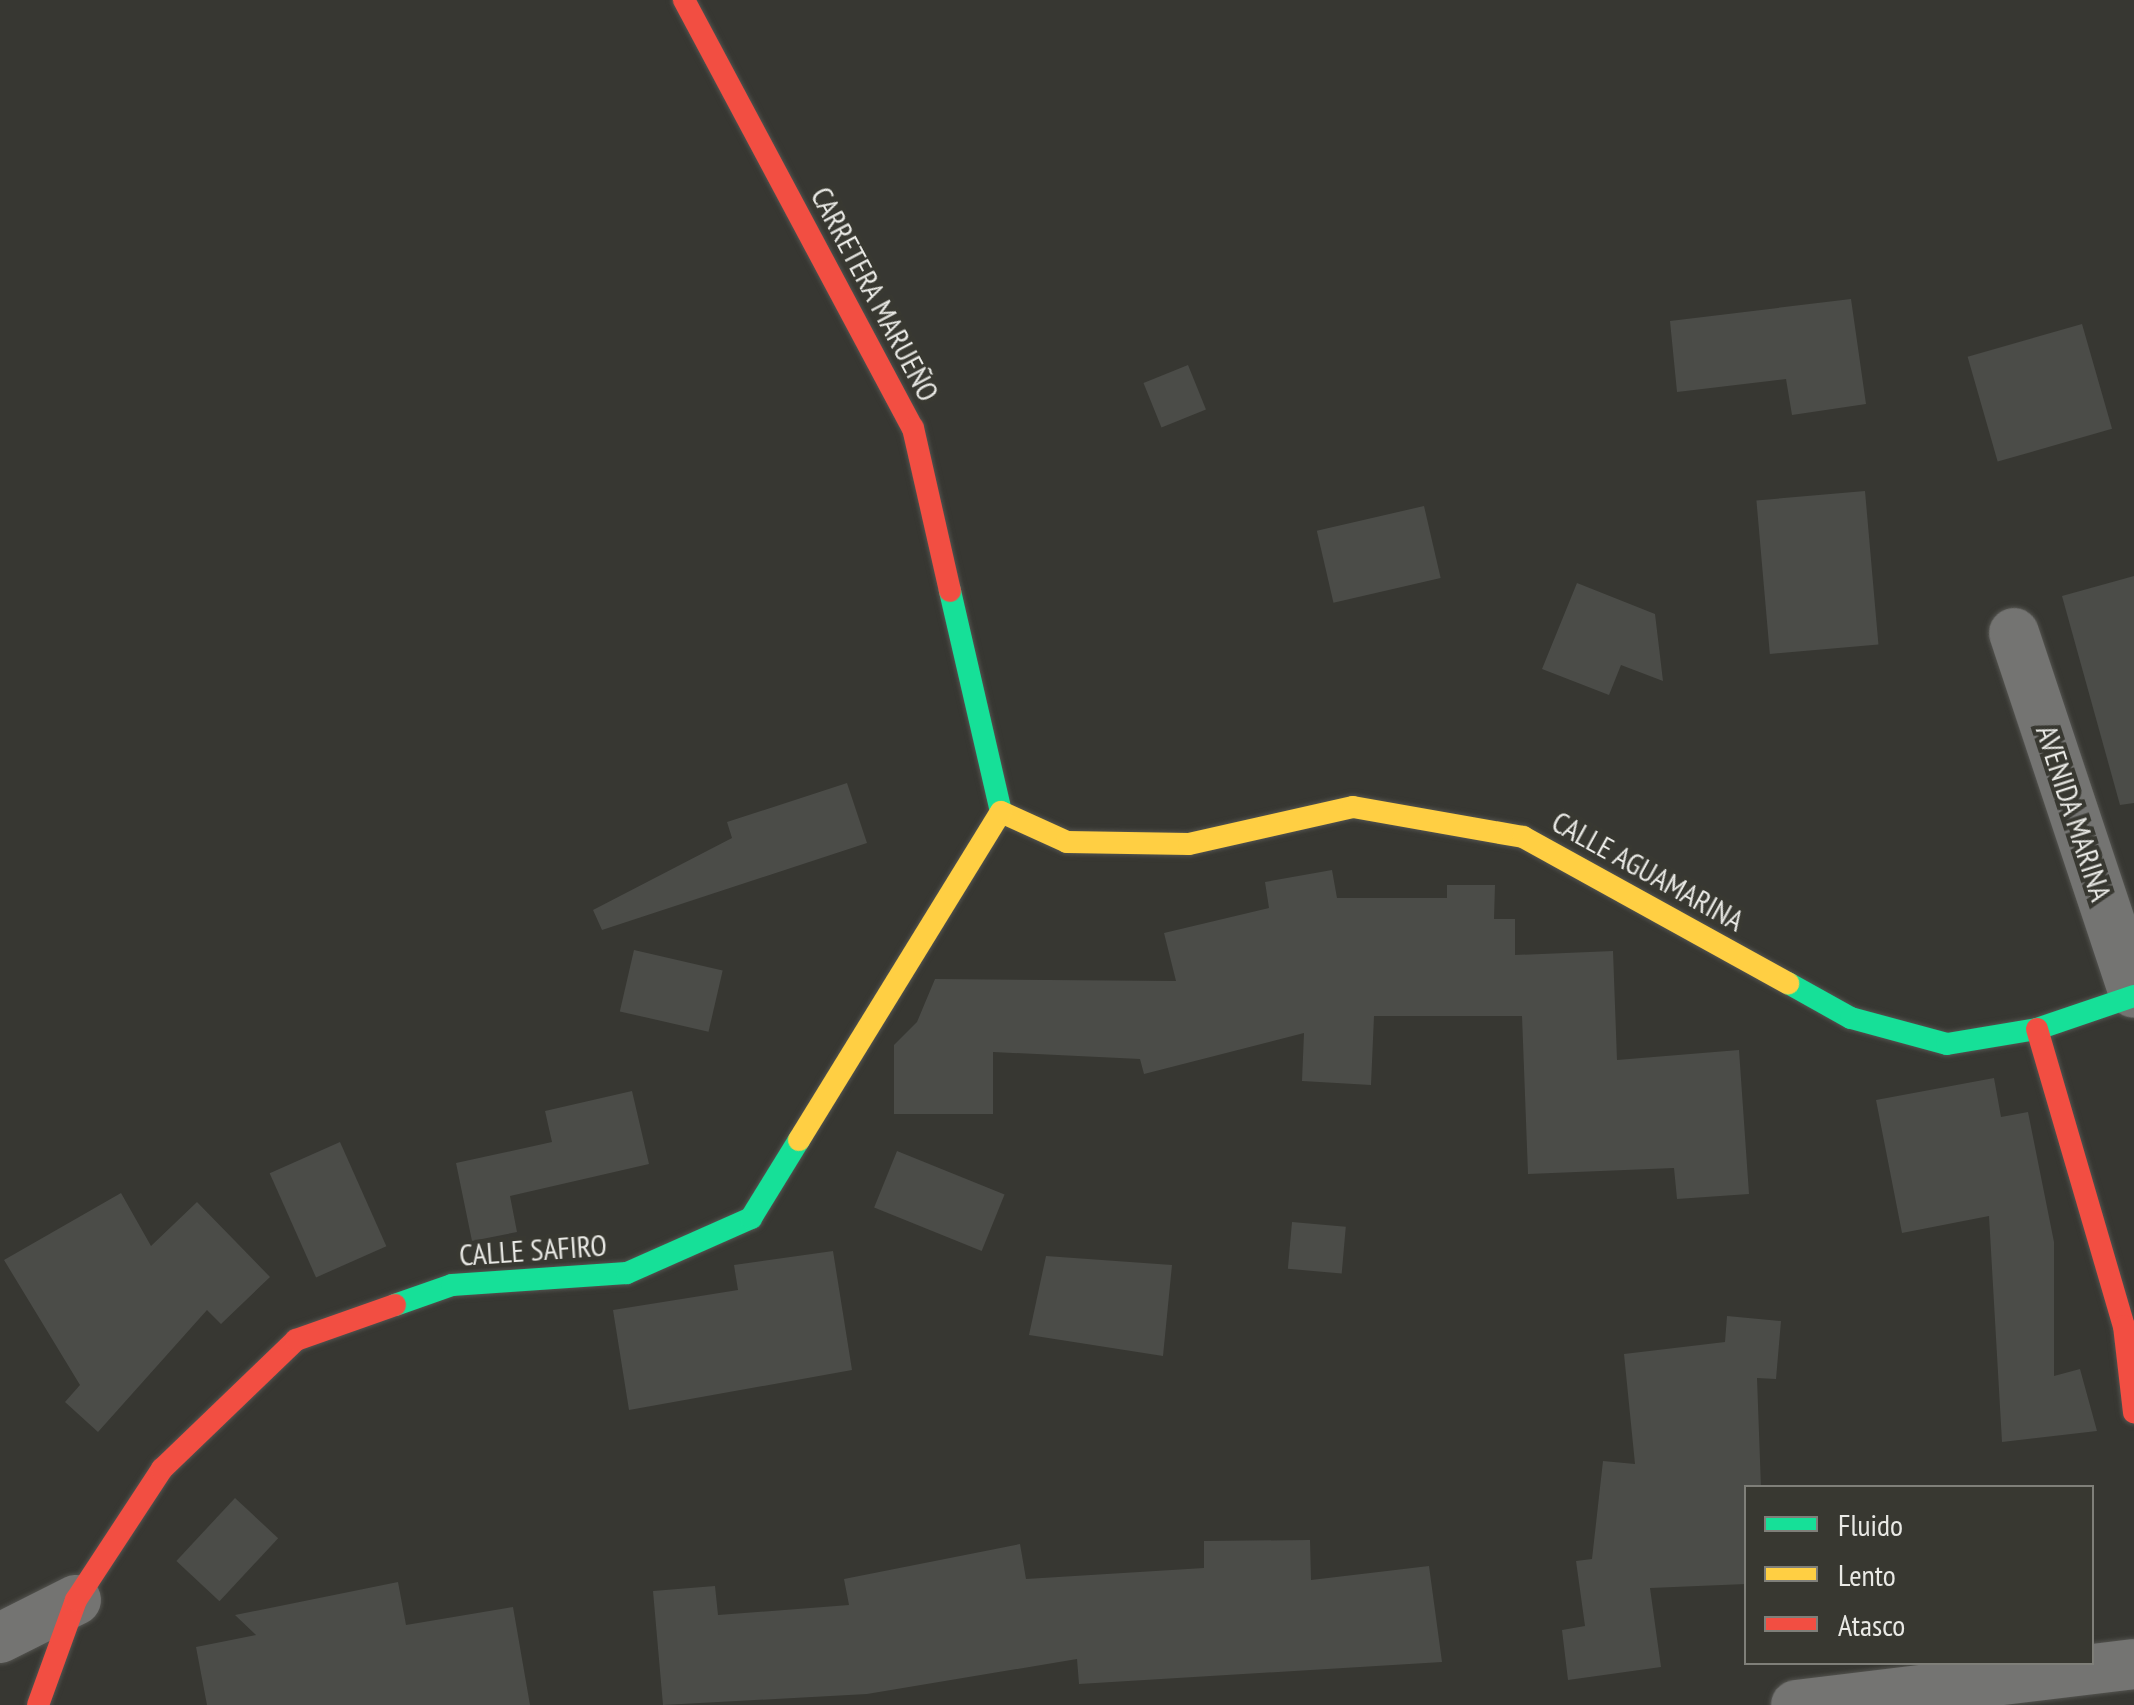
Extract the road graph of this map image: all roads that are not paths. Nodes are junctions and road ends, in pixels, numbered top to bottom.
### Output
1 (684, 0) edge
2 (2014, 634) dead end
3 (1001, 812) junction
4 (2134, 994) edge
5 (2036, 1029) junction
6 (2134, 1412) edge
7 (76, 1600) junction
8 (0, 1638) edge
9 (2134, 1664) edge
10 (38, 1705) edge
11 (1796, 1705) edge

1 - 3 street, CARRETERA MARUEÑO
2 - 4 street, AVENIDA MARINA
3 - 5 street, CALLE AGUAMARINA
3 - 7 street, CALLE SAFIRO
4 - 5 street, CALLE AGUAMARINA
5 - 6 street
7 - 8 street
7 - 10 street, CALLE SAFIRO
9 - 11 street

